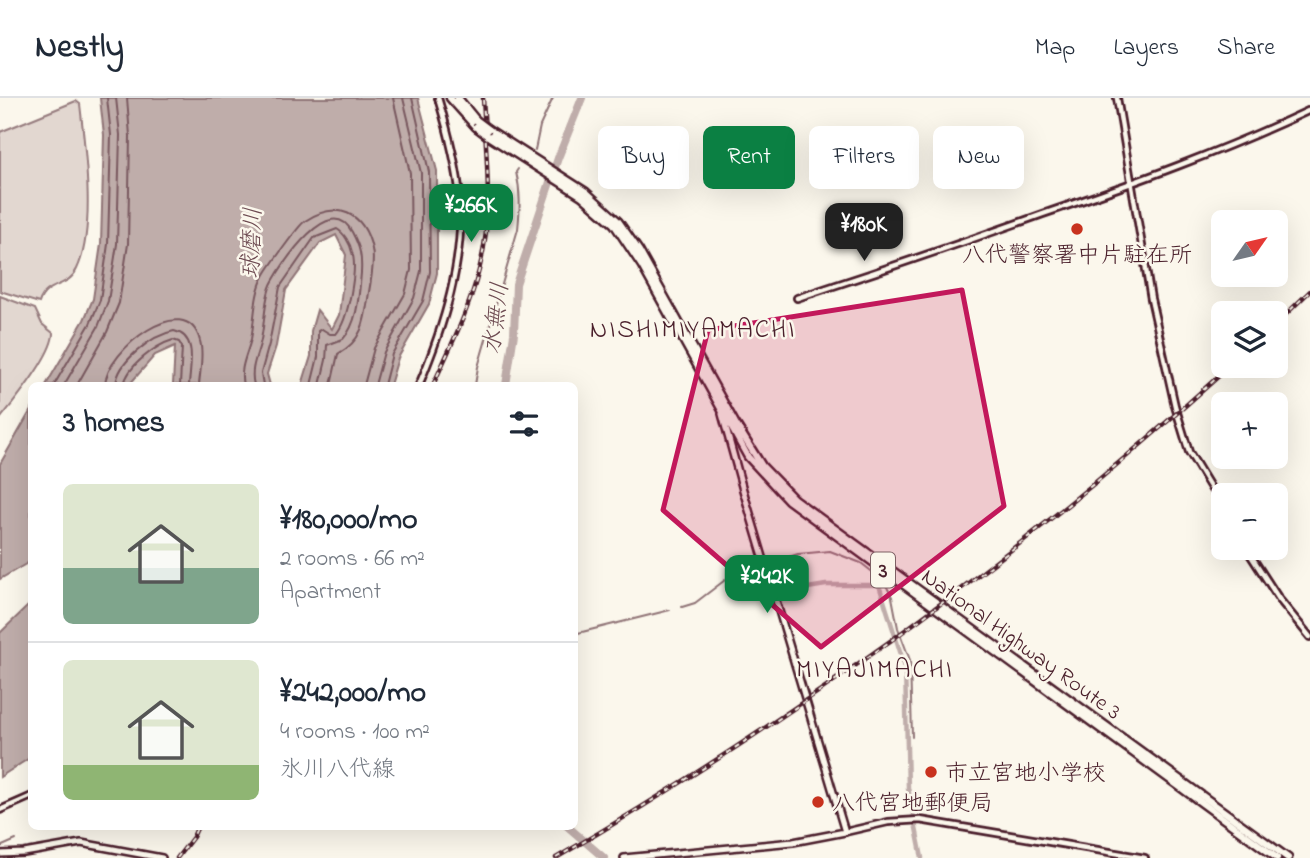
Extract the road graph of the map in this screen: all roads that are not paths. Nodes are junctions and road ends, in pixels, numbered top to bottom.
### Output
1 (438, 98) edge
2 (450, 98) edge
3 (458, 98) edge
4 (1117, 98) edge
5 (1310, 110) edge
6 (476, 124) junction
7 (1132, 183) junction
8 (797, 298) dead end
9 (420, 382) edge
10 (730, 427) junction
11 (1211, 488) edge
12 (1254, 560) edge
13 (1310, 637) edge
14 (28, 798) edge
15 (0, 810) edge
16 (845, 832) junction
17 (0, 854) edge
18 (162, 858) edge
19 (624, 858) edge
20 (631, 858) edge
21 (1145, 858) edge
22 (1277, 858) edge
23 (1287, 858) edge

1 - 9 street
2 - 6 highway, National Highway Route 3 / 3
3 - 6 highway, National Highway Route 3 / 3
4 - 7 street
5 - 7 street
6 - 10 highway, National Highway Route 3 / 3, bridge
7 - 8 street
7 - 11 street
10 - 16 main road
10 - 22 highway, National Highway Route 3 / 3
10 - 23 highway, National Highway Route 3 / 3
12 - 13 street
14 - 15 street
16 - 20 main road
16 - 21 street
17 - 18 main road
19 - 20 main road

